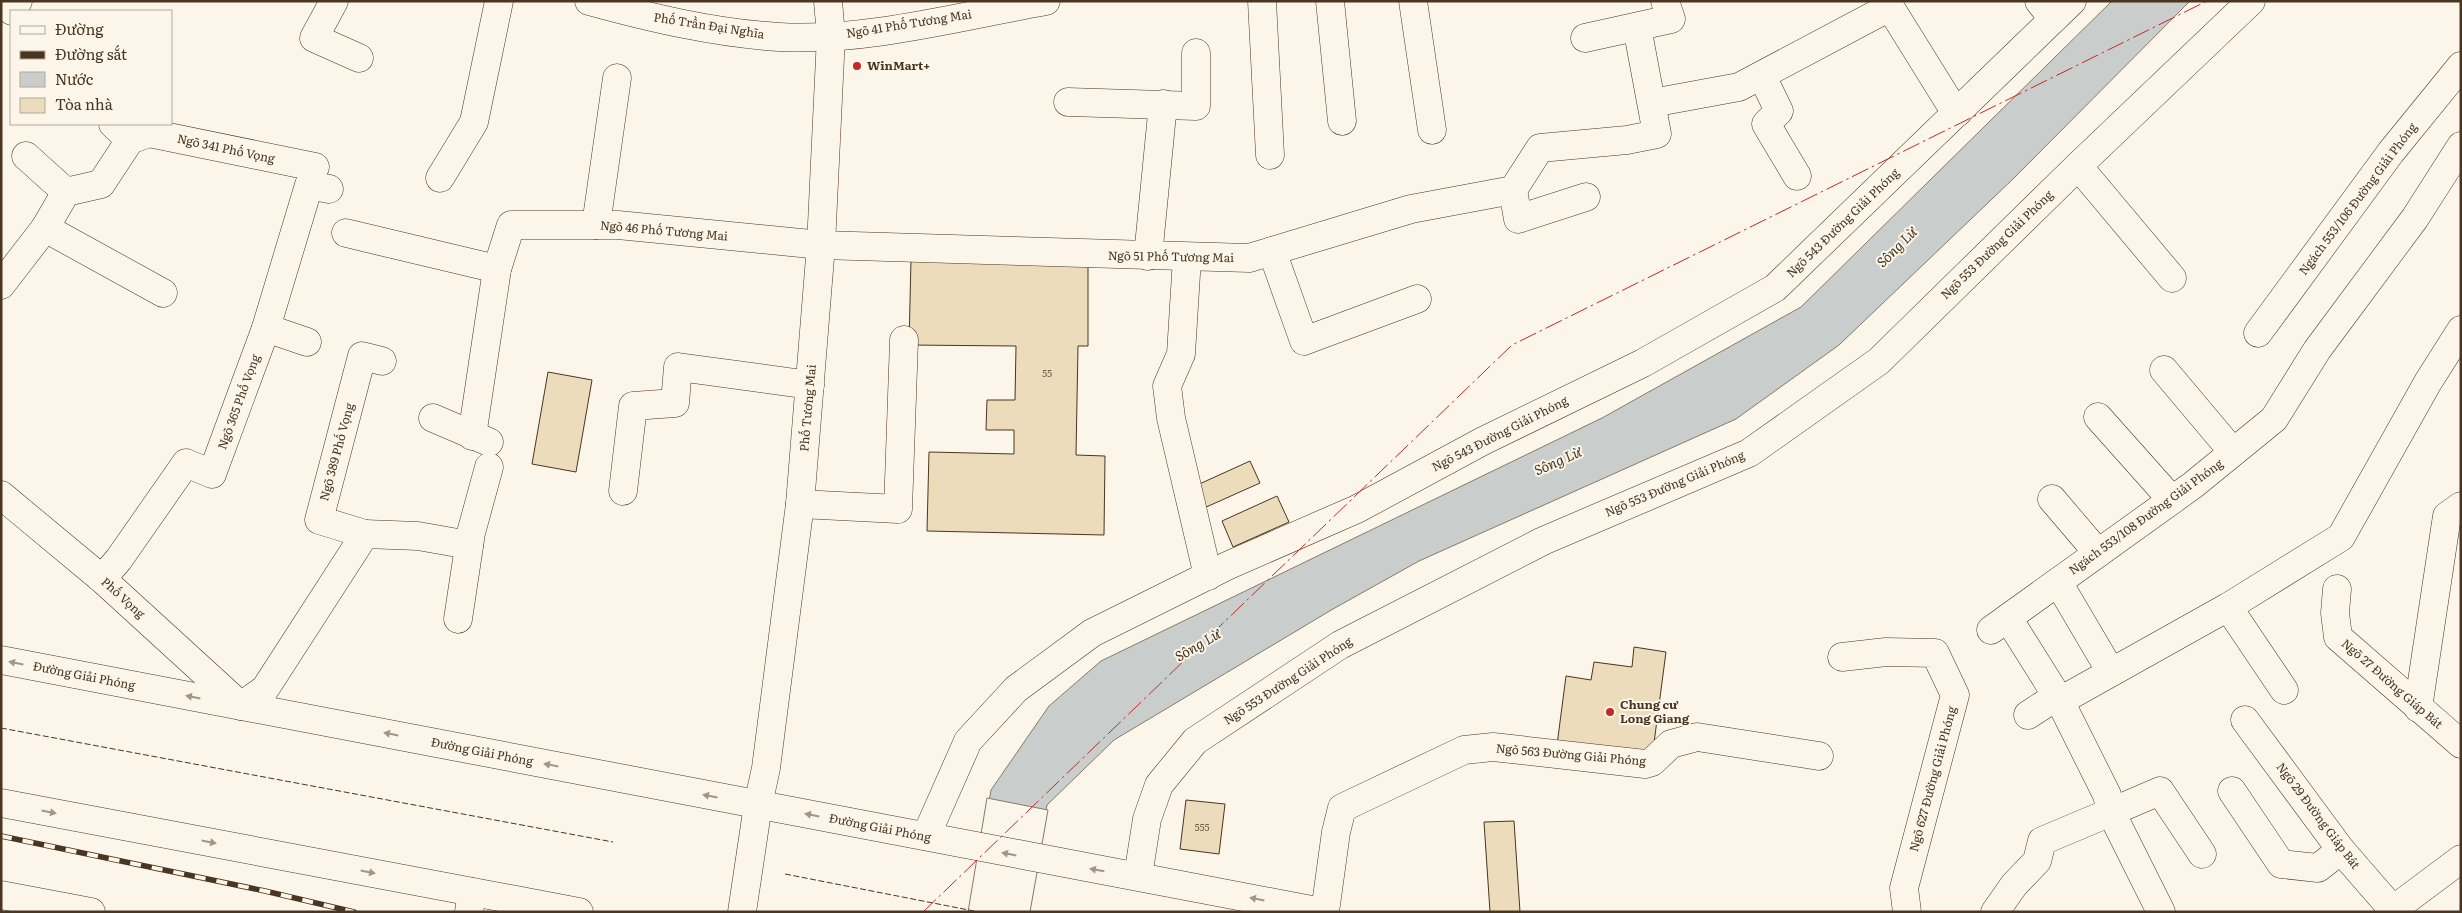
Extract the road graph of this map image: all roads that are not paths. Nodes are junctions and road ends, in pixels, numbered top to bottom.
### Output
1 (334, 1) edge
2 (499, 1) edge
3 (589, 1) edge
4 (1046, 1) edge
5 (1262, 1) edge
6 (1330, 1) edge
7 (1413, 1) edge
8 (1665, 1) edge
9 (2251, 1) edge
10 (828, 5) edge
11 (2055, 7) edge
12 (1637, 27) junction
13 (831, 36) junction
14 (1585, 38) dead end
15 (1196, 53) dead end
16 (359, 58) dead end
17 (2461, 66) edge
18 (1762, 76) junction
19 (618, 78) dead end
20 (1068, 102) dead end
21 (1652, 103) junction
22 (1163, 104) junction
23 (1958, 112) junction
24 (1342, 121) dead end
25 (1432, 130) dead end
26 (121, 132) edge
27 (2461, 146) edge
28 (1270, 155) dead end
29 (26, 156) dead end
30 (2078, 166) junction
31 (1797, 176) dead end
32 (322, 178) joint
33 (440, 178) dead end
34 (1513, 190) junction
35 (66, 192) junction
36 (1586, 197) dead end
37 (596, 225) junction
38 (45, 228) junction
39 (346, 233) dead end
40 (821, 245) junction
41 (1272, 251) junction
42 (1148, 256) junction
43 (1188, 258) junction
44 (497, 269) junction
45 (2172, 278) dead end
46 (1, 285) edge
47 (163, 293) dead end
48 (1417, 299) dead end
49 (266, 328) junction
50 (2461, 330) edge
51 (2258, 333) dead end
52 (904, 340) dead end
53 (307, 342) dead end
54 (382, 361) dead end
55 (2164, 370) dead end
56 (810, 385) junction
57 (2098, 417) dead end
58 (434, 418) dead end
59 (483, 448) junction
60 (2233, 452) junction
61 (623, 491) dead end
62 (1, 496) edge
63 (2052, 499) dead end
64 (2172, 500) junction
65 (800, 504) junction
66 (2461, 506) edge
67 (365, 534) junction
68 (468, 545) junction
69 (2098, 553) junction
70 (1208, 576) junction
71 (102, 579) junction
72 (2058, 582) junction
73 (2337, 589) dead end
74 (2228, 606) junction
75 (458, 619) dead end
76 (1842, 657) dead end
77 (1, 660) edge
78 (2111, 672) junction
79 (2284, 690) dead end
80 (2058, 699) junction
81 (241, 706) junction
82 (2418, 708) junction
83 (2028, 715) dead end
84 (2245, 720) dead end
85 (2461, 744) edge
86 (1819, 756) dead end
87 (2232, 791) dead end
88 (1, 802) edge
89 (758, 805) junction
90 (2112, 812) junction
91 (926, 836) junction
92 (2341, 850) junction
93 (2202, 854) dead end
94 (2461, 859) edge
95 (1138, 876) junction
96 (1, 895) edge
97 (471, 902) edge
98 (2420, 902) edge
99 (2391, 911) edge
100 (91, 912) edge
101 (579, 912) edge
102 (742, 912) edge
103 (1323, 912) edge
104 (1906, 912) edge
105 (1995, 912) edge
106 (2161, 912) edge

1 - 16 street
2 - 33 street
3 - 13 street, Phố Trần Đại Nghĩa
4 - 13 street, Ngõ 41 Phố Tương Mai
5 - 28 street
6 - 24 street
7 - 25 street
8 - 12 street
9 - 30 street, Ngõ 553 Đường Giải Phóng
10 - 13 street, Phố Tương Mai
11 - 23 street, Ngõ 543 Đường Giải Phóng
12 - 14 street
12 - 21 street
13 - 40 street, Phố Tương Mai
15 - 22 street
17 - 51 street, Ngách 553/106 Đường Giải Phóng
18 - 21 street
18 - 23 street
18 - 31 street
19 - 37 street
20 - 22 street
21 - 34 street
22 - 42 street
23 - 70 street, Ngõ 543 Đường Giải Phóng
26 - 32 street, Ngõ 341 Phố Vọng
26 - 35 street, Ngõ 341 Phố Vọng
27 - 60 street, Ngách 553/108 Đường Giải Phóng
29 - 35 street
30 - 45 street
30 - 95 street, Ngõ 553 Đường Giải Phóng
32 - 49 street, Ngõ 365 Phố Vọng
34 - 36 street
34 - 41 street, Ngõ 51 Phố Tương Mai
35 - 38 street
37 - 40 street, Ngõ 46 Phố Tương Mai
37 - 44 street, Ngõ 46 Phố Tương Mai
38 - 46 street
38 - 47 street
39 - 44 street
40 - 42 street, Ngõ 51 Phố Tương Mai
40 - 56 street, Phố Tương Mai
41 - 43 street, Ngõ 51 Phố Tương Mai
41 - 48 street
42 - 43 street, Ngõ 51 Phố Tương Mai
43 - 70 street
44 - 59 street, Ngõ 46 Phố Tương Mai
49 - 53 street
49 - 71 street, Ngõ 365 Phố Vọng
50 - 74 street
52 - 65 street
54 - 67 street, Ngõ 389 Phố Vọng
55 - 60 street
56 - 61 street
56 - 65 street, Phố Tương Mai
57 - 64 street
58 - 59 street
59 - 68 street
60 - 64 street, Ngách 553/108 Đường Giải Phóng
62 - 71 street, Phố Vọng
63 - 69 street
64 - 69 street, Ngách 553/108 Đường Giải Phóng
65 - 89 street, Phố Tương Mai
66 - 82 street
67 - 68 street, Ngõ 389 Phố Vọng
67 - 81 street
68 - 75 street
69 - 72 street, Ngách 553/108 Đường Giải Phóng
70 - 91 street, Ngõ 543 Đường Giải Phóng
71 - 81 street, Phố Vọng
72 - 78 street
72 - 80 street, Ngách 553/108 Đường Giải Phóng
73 - 82 street, Ngõ 27 Đường Giáp Bát
74 - 78 street
74 - 79 street
76 - 104 street, Ngõ 627 Đường Giải Phóng
81 -> 77 street, Đường Giải Phóng
78 - 80 street
80 - 83 street
80 - 90 street
89 -> 81 street, Đường Giải Phóng
82 - 85 street, Ngõ 27 Đường Giáp Bát
84 - 92 street, Ngõ 29 Đường Giáp Bát
86 - 103 street, Ngõ 563 Đường Giải Phóng
87 - 92 street
88 -> 97 street
91 -> 89 street, Đường Giải Phóng
89 - 102 street, Phố Tương Mai
90 - 93 street
90 - 105 street
90 - 106 street
95 -> 91 street, Đường Giải Phóng
92 - 99 street, Ngõ 29 Đường Giáp Bát
94 - 98 street
103 -> 95 street
96 - 100 street
97 - 101 street
98 - 99 street

